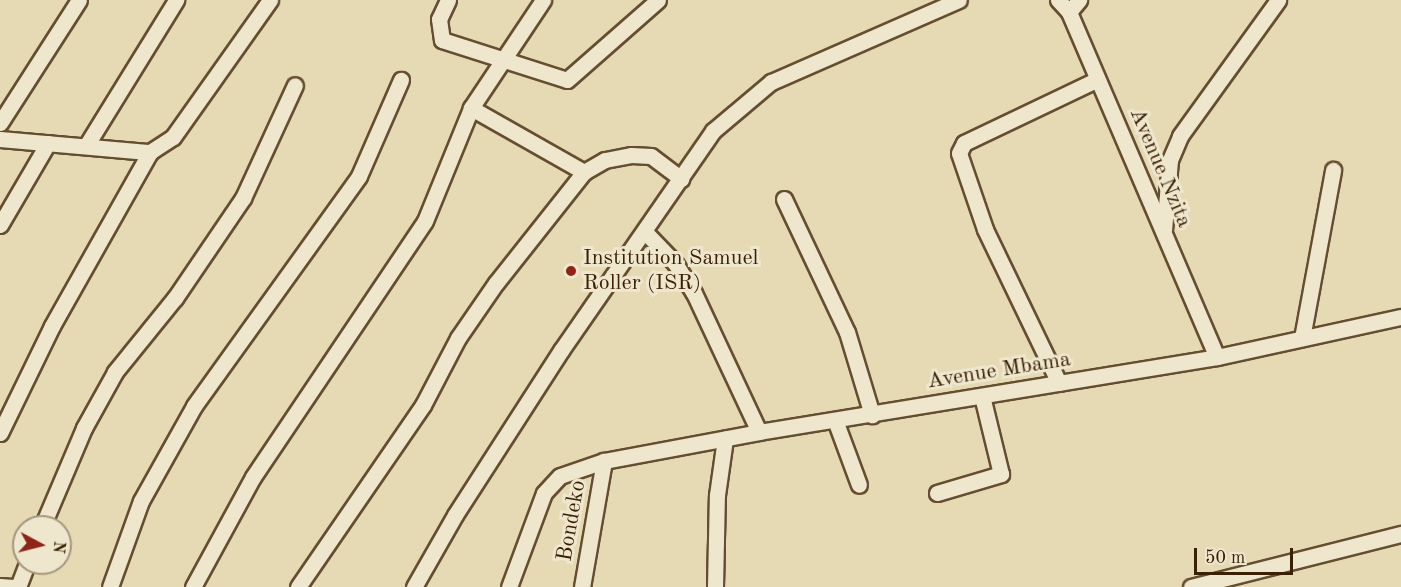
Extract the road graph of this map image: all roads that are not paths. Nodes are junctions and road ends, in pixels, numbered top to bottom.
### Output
1 (79, 0) edge
2 (176, 0) edge
3 (270, 0) edge
4 (448, 0) edge
5 (543, 0) edge
6 (658, 0) edge
7 (959, 0) edge
8 (1278, 0) edge
9 (1069, 4) edge
10 (501, 61) junction
11 (1098, 78) junction
12 (400, 80) dead end
13 (295, 85) dead end
14 (471, 108) junction
15 (0, 123) edge
16 (0, 139) edge
17 (48, 143) junction
18 (86, 146) junction
19 (150, 152) junction
20 (1334, 170) dead end
21 (584, 172) junction
22 (681, 179) junction
23 (784, 199) dead end
24 (0, 225) edge
25 (646, 233) junction
26 (1164, 234) junction
27 (1401, 317) edge
28 (1302, 338) junction
29 (1217, 357) junction
30 (1059, 383) junction
31 (982, 396) junction
32 (872, 415) junction
33 (836, 420) junction
34 (759, 432) junction
35 (0, 433) edge
36 (725, 439) junction
37 (604, 462) junction
38 (859, 485) dead end
39 (937, 493) dead end
40 (47, 515) edge
41 (1401, 534) edge
42 (0, 586) edge
43 (13, 587) edge
44 (110, 587) edge
45 (193, 587) edge
46 (298, 587) edge
47 (414, 587) edge
48 (509, 587) edge
49 (582, 587) edge
50 (715, 587) edge
51 (1191, 587) edge

1 - 15 street
2 - 18 street
3 - 19 street
4 - 10 street
5 - 10 street
6 - 10 street
7 - 22 street
8 - 26 street
9 - 11 street, Avenue Nzita
10 - 14 street
11 - 26 street, Avenue Nzita
11 - 30 street
12 - 44 street
13 - 40 street
14 - 21 street
14 - 45 street
16 - 17 street
17 - 18 street
17 - 24 street
18 - 19 street
19 - 35 street
20 - 28 street
21 - 22 street
21 - 46 street
22 - 25 street
23 - 32 street
25 - 34 street
25 - 47 street
26 - 29 street, Avenue Nzita
27 - 28 street, Avenue Mbama
28 - 29 street, Avenue Mbama
29 - 30 street, Avenue Mbama
30 - 31 street, Avenue Mbama
31 - 32 street, Avenue Mbama
31 - 39 street
32 - 33 street, Avenue Mbama
33 - 34 street, Avenue Mbama
33 - 38 street
34 - 36 street, Avenue Mbama
36 - 37 street, Avenue Mbama
36 - 50 street
37 - 48 street, Avenue Mbama
37 - 49 street, Bondeko
41 - 51 street
42 - 43 street

